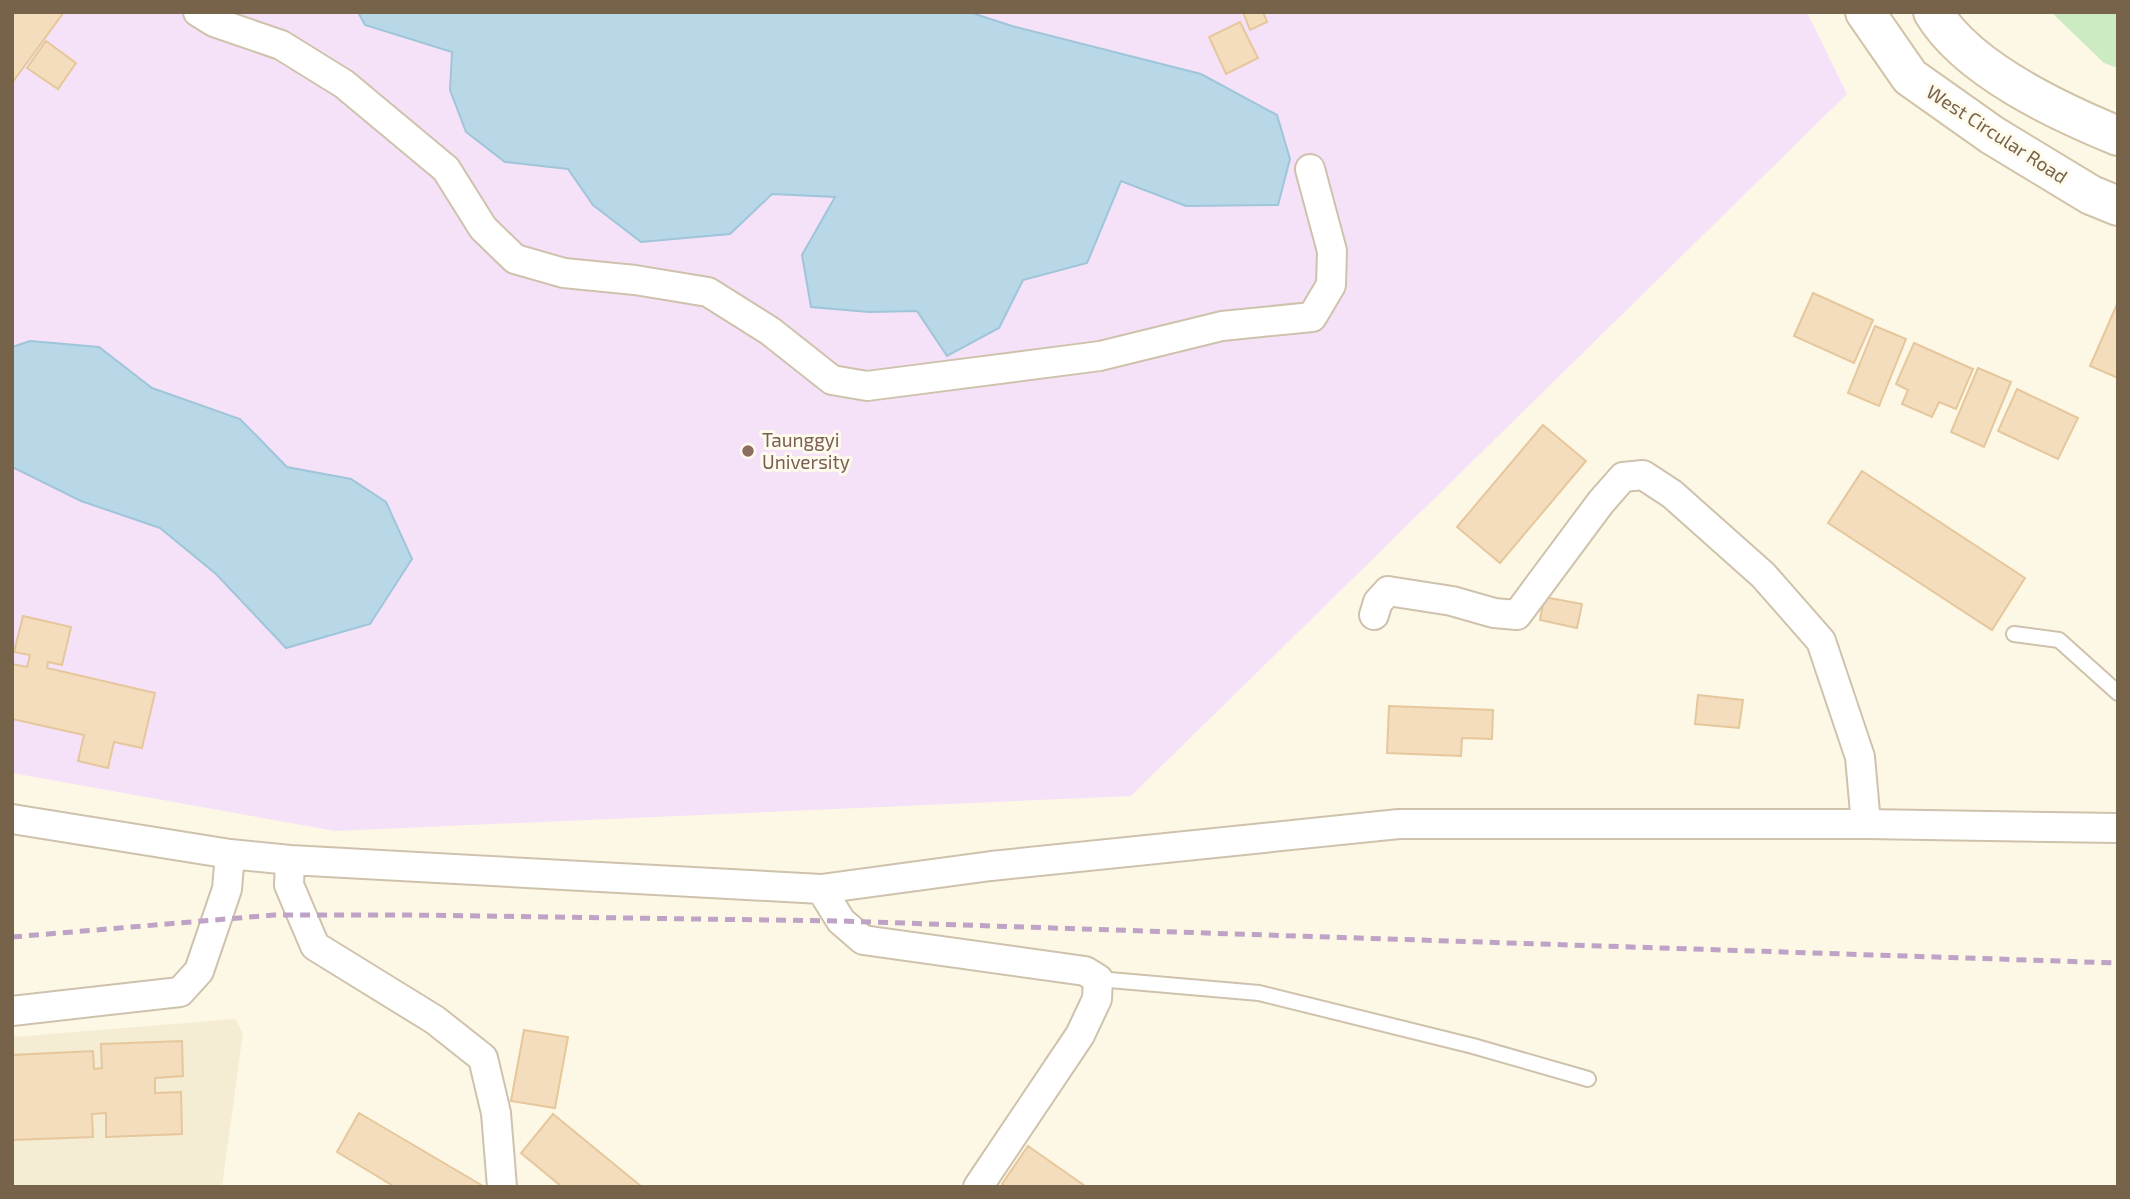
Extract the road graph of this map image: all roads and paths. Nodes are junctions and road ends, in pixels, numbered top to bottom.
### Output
1 (198, 12) edge
2 (1865, 12) edge
3 (1933, 12) edge
4 (2118, 136) edge
5 (1310, 169) dead end
6 (2118, 206) edge
7 (1374, 615) dead end
8 (2014, 634) dead end
9 (2118, 694) edge
10 (12, 819) edge
11 (1866, 824) junction
12 (2118, 828) edge
13 (230, 854) junction
14 (290, 860) junction
15 (821, 889) junction
16 (1098, 979) junction
17 (12, 1011) edge
18 (1588, 1079) dead end
19 (502, 1187) edge
20 (978, 1187) edge

1 - 5 street
2 - 6 street, West Circular Road
3 - 4 street
7 - 11 street
8 - 9 lane
10 - 13 street
11 - 12 street
11 - 15 street
13 - 14 street
13 - 17 street
14 - 15 street
14 - 19 street
15 - 16 street
16 - 18 lane
16 - 20 street

